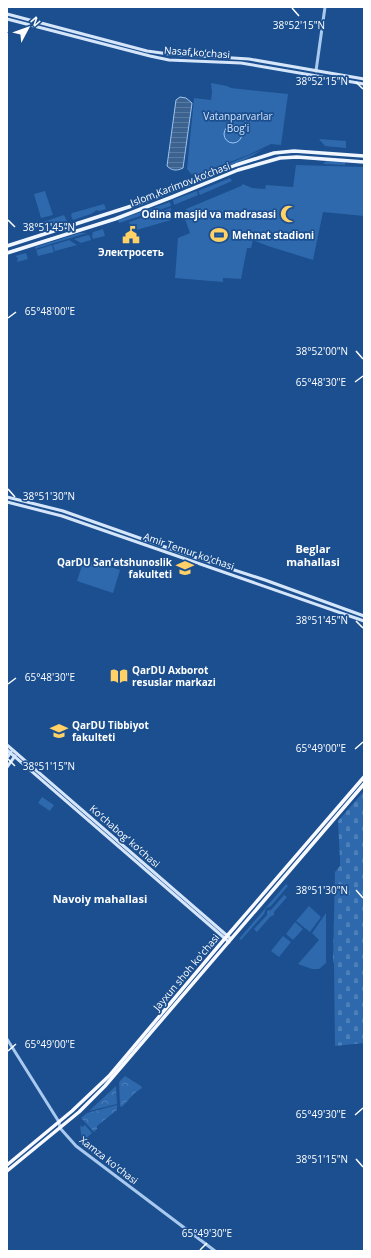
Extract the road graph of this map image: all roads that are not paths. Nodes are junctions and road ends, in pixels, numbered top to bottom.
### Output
1 (325, 7) edge
2 (7, 14) edge
3 (7, 19) edge
4 (316, 71) junction
5 (364, 79) edge
6 (364, 84) edge
7 (364, 156) edge
8 (364, 162) edge
9 (224, 170) junction
10 (226, 175) junction
11 (7, 246) edge
12 (7, 253) edge
13 (7, 497) edge
14 (7, 502) edge
15 (237, 571) junction
16 (236, 576) junction
17 (364, 616) edge
18 (364, 621) edge
19 (7, 745) edge
20 (7, 750) edge
21 (11, 752) junction
22 (15, 755) junction
23 (7, 758) edge
24 (7, 767) edge
25 (364, 777) edge
26 (364, 784) edge
27 (330, 816) junction
28 (334, 820) junction
29 (307, 844) junction
30 (310, 848) junction
31 (257, 901) junction
32 (261, 904) junction
33 (226, 937) junction
34 (230, 940) junction
35 (7, 1039) edge
36 (59, 1122) junction
37 (60, 1128) junction
38 (7, 1164) edge
39 (7, 1171) edge
40 (215, 1251) edge

1 - 4 street
2 - 4 main road, Nasaf ko‘chasi
3 - 6 main road, Nasaf ko‘chasi
4 - 5 main road, Nasaf ko‘chasi
7 - 9 main road, Islom Karimov ko‘chasi
8 - 10 main road, Islom Karimov ko‘chasi
9 - 10 main road
9 - 11 main road, Islom Karimov ko‘chasi
10 - 12 main road, Islom Karimov ko‘chasi
13 - 15 main road, Amir Temur ko'chasi
14 - 16 main road, Amir Temur ko'chasi
15 - 16 main road
15 - 17 main road, Amir Temur ko'chasi
16 - 18 main road, Amir Temur ko'chasi
19 - 21 main road, Ko‘chabog‘ ko‘chasi
20 - 21 main road, Ko‘chabog‘ ko‘chasi
21 - 22 main road, Ko‘chabog‘ ko‘chasi
21 - 23 main road
22 - 24 main road
22 - 33 main road, Ko‘chabog‘ ko‘chasi
25 - 27 highway, Jayxun shoh ko'chasi
26 - 28 highway, Jayxun shoh ko'chasi
27 - 28 highway
27 - 29 highway, Jayxun shoh ko'chasi
28 - 30 highway, Jayxun shoh ko'chasi
29 - 30 highway
29 - 31 highway, Jayxun shoh ko'chasi
30 - 32 highway, Jayxun shoh ko'chasi
31 - 32 highway
31 - 33 highway, Jayxun shoh ko'chasi
32 - 34 highway, Jayxun shoh ko'chasi
33 - 34 main road, Ko‘chabog‘ ko‘chasi
33 - 36 highway, Jayxun shoh ko'chasi
34 - 37 highway, Jayxun shoh ko'chasi
35 - 36 street
36 - 37 street
36 - 38 highway, Jayxun shoh ko'chasi
37 - 39 highway, Jayxun shoh ko'chasi
37 - 40 street, Xamza ko'chasi

